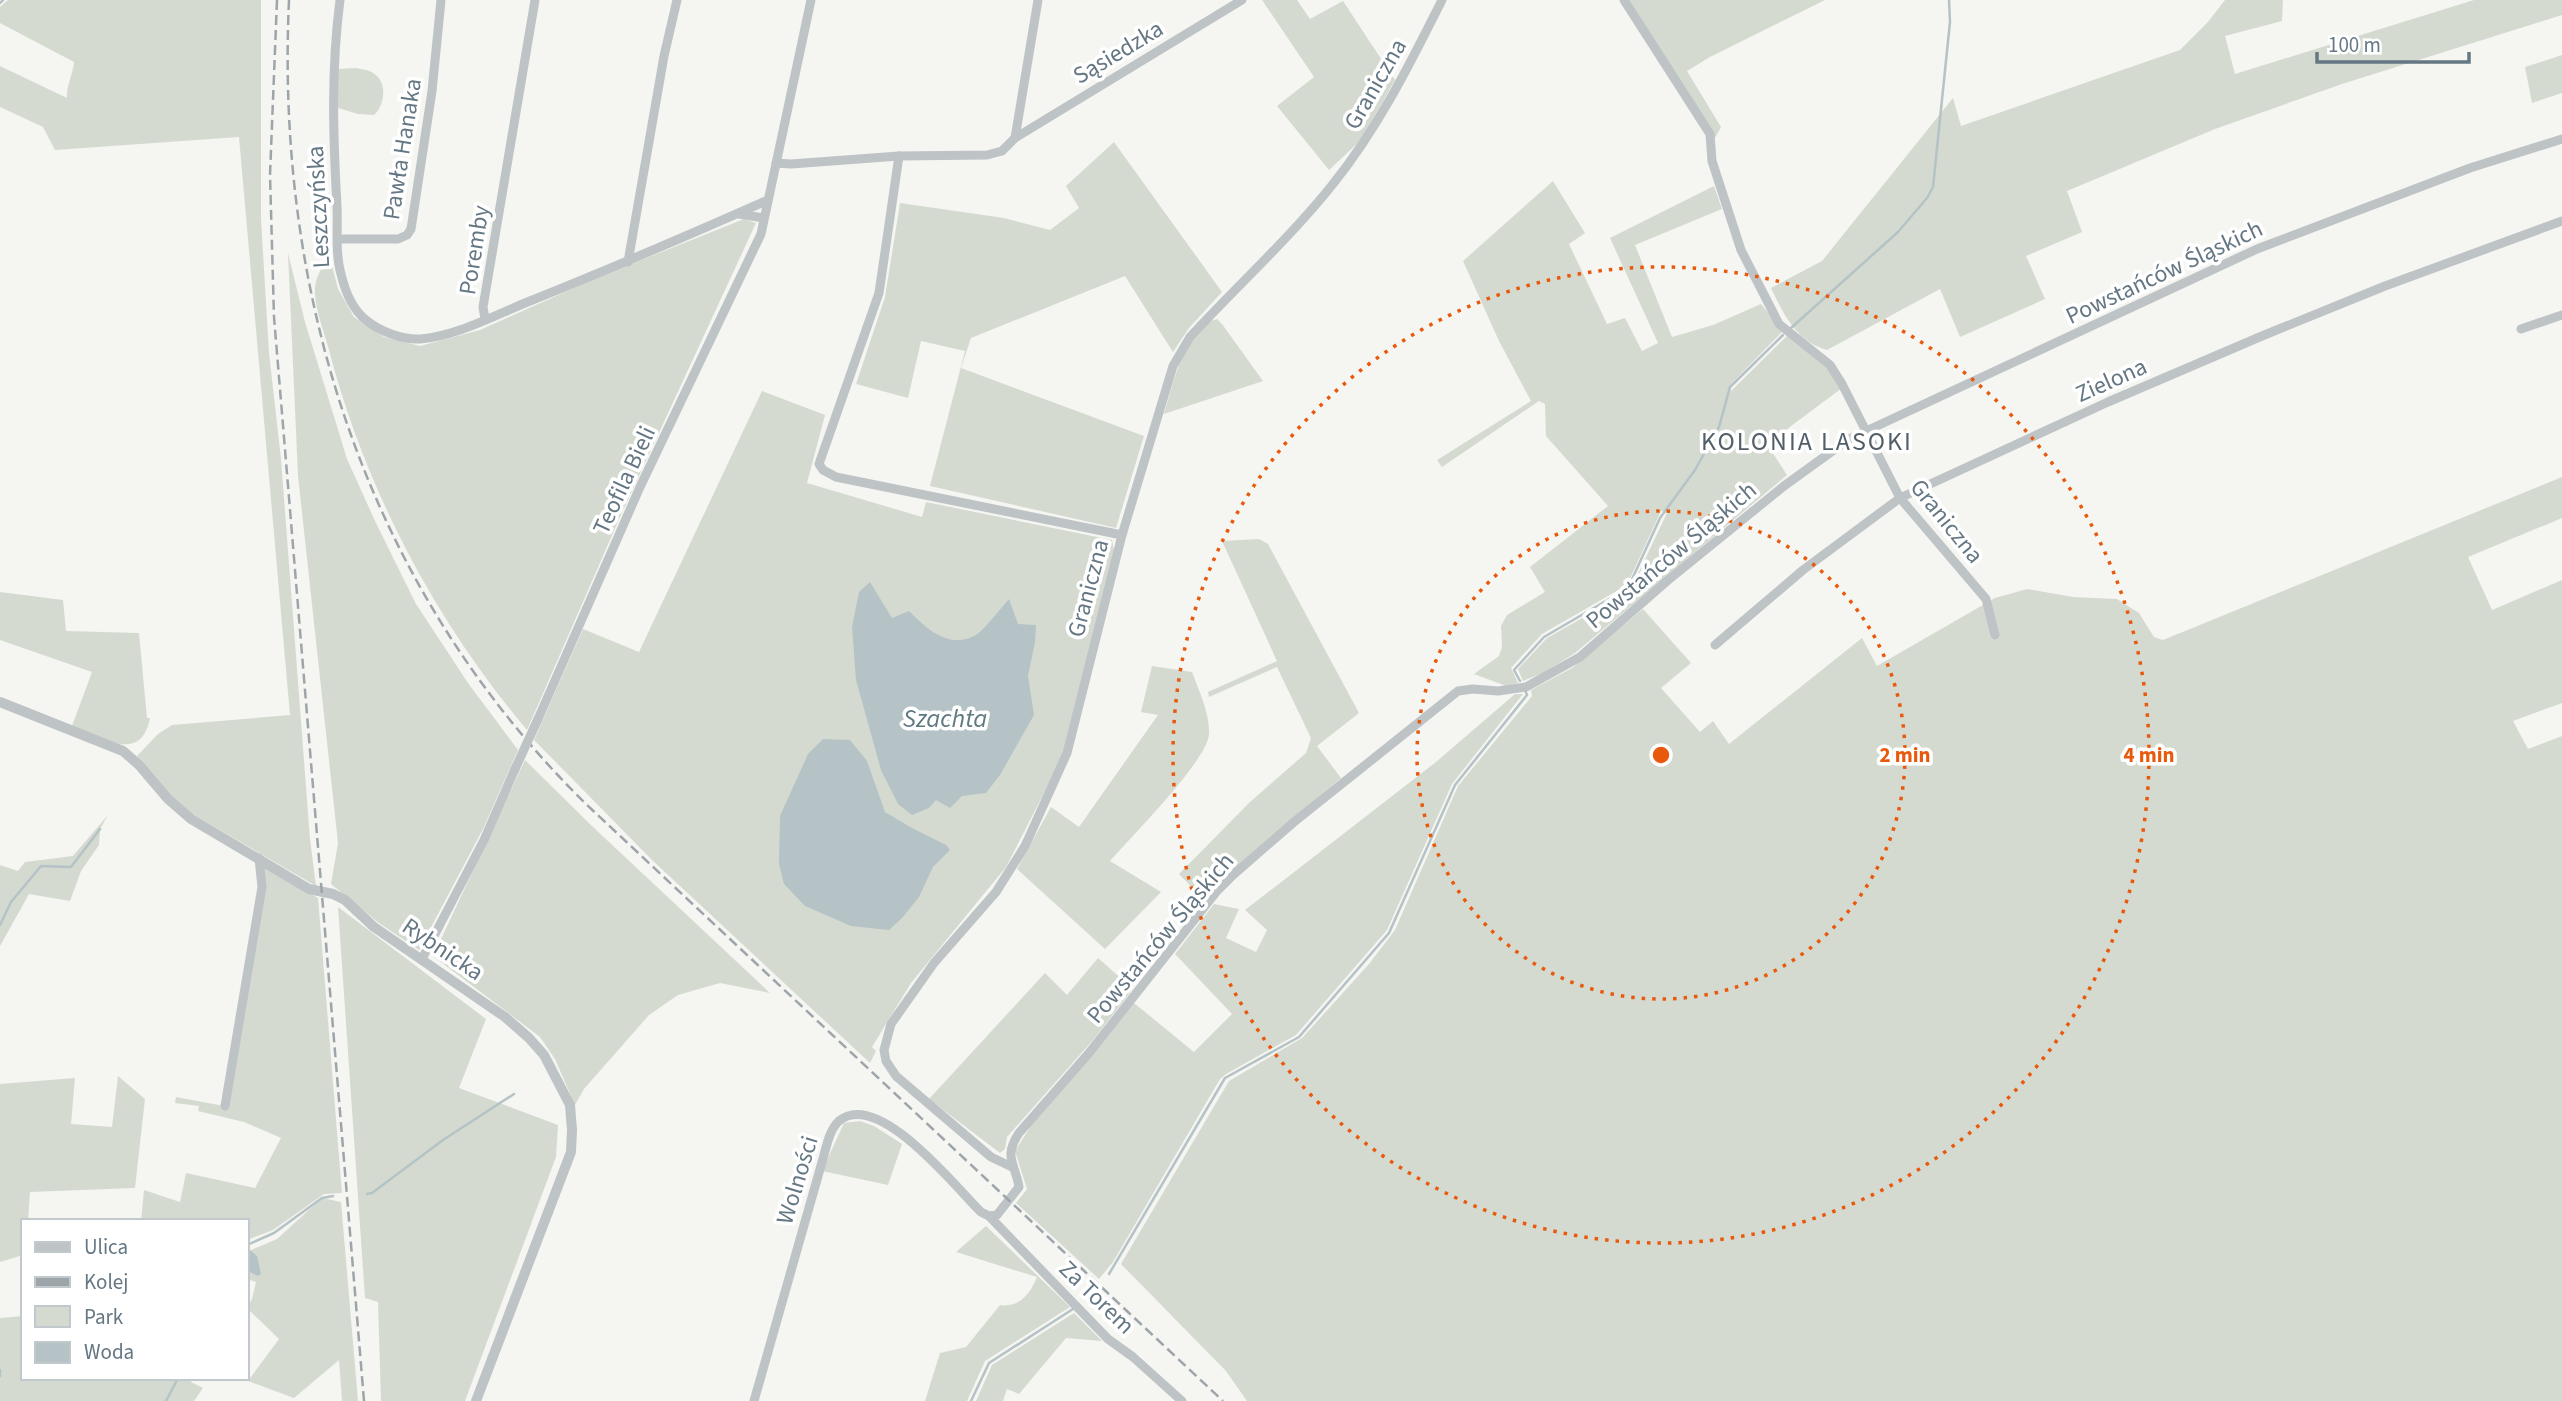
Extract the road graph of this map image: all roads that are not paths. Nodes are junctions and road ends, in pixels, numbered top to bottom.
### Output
1 (340, 0) edge
2 (441, 0) edge
3 (536, 0) edge
4 (677, 0) edge
5 (811, 0) edge
6 (1038, 0) edge
7 (1242, 0) edge
8 (1442, 0) edge
9 (1624, 0) edge
10 (1015, 138) junction
11 (2562, 139) edge
12 (899, 156) junction
13 (776, 163) junction
14 (768, 200) junction
15 (738, 214) junction
16 (764, 218) junction
17 (2562, 221) edge
18 (338, 239) junction
19 (630, 242) junction
20 (646, 254) junction
21 (628, 262) junction
22 (2562, 315) edge
23 (485, 319) junction
24 (2521, 329) dead end
25 (1867, 431) junction
26 (1900, 498) junction
27 (1122, 535) junction
28 (1995, 635) dead end
29 (1715, 645) dead end
30 (0, 702) edge
31 (259, 858) junction
32 (422, 959) junction
33 (225, 1106) dead end
34 (1012, 1167) junction
35 (993, 1216) junction
36 (476, 1401) edge
37 (754, 1401) edge
38 (1182, 1401) edge

1 - 18 street, Leszczyńska
2 - 18 street, Pawła Hanaka
3 - 23 street, Poremby
4 - 19 street
5 - 13 street, Teofila Bieli
6 - 10 street
7 - 10 street, Sąsiedzka
8 - 27 street, Graniczna
9 - 25 street, Graniczna
10 - 12 street, Sąsiedzka
11 - 25 street, Powstańców Śląskich
12 - 13 street, Sąsiedzka
12 - 27 street
13 - 14 street, Teofila Bieli
14 - 15 street, Poremby
14 - 16 street, Teofila Bieli
15 - 16 street
15 - 20 street, Poremby
16 - 32 street, Teofila Bieli, bridge
17 - 26 street, Zielona
18 - 23 street, Leszczyńska
19 - 20 street
19 - 21 street
20 - 21 street, Poremby
21 - 23 street, Poremby
22 - 24 street
25 - 26 street, Graniczna
25 - 34 street, Powstańców Śląskich
26 - 28 street, Graniczna
26 - 29 street, Zielona
27 - 34 street, Graniczna
30 - 31 street, Rybnicka
31 - 32 street, Rybnicka
31 - 33 street
32 - 36 street, Rybnicka
34 - 35 street, Powstańców Śląskich
35 - 37 street, Wolności
35 - 38 street, Za Torem

